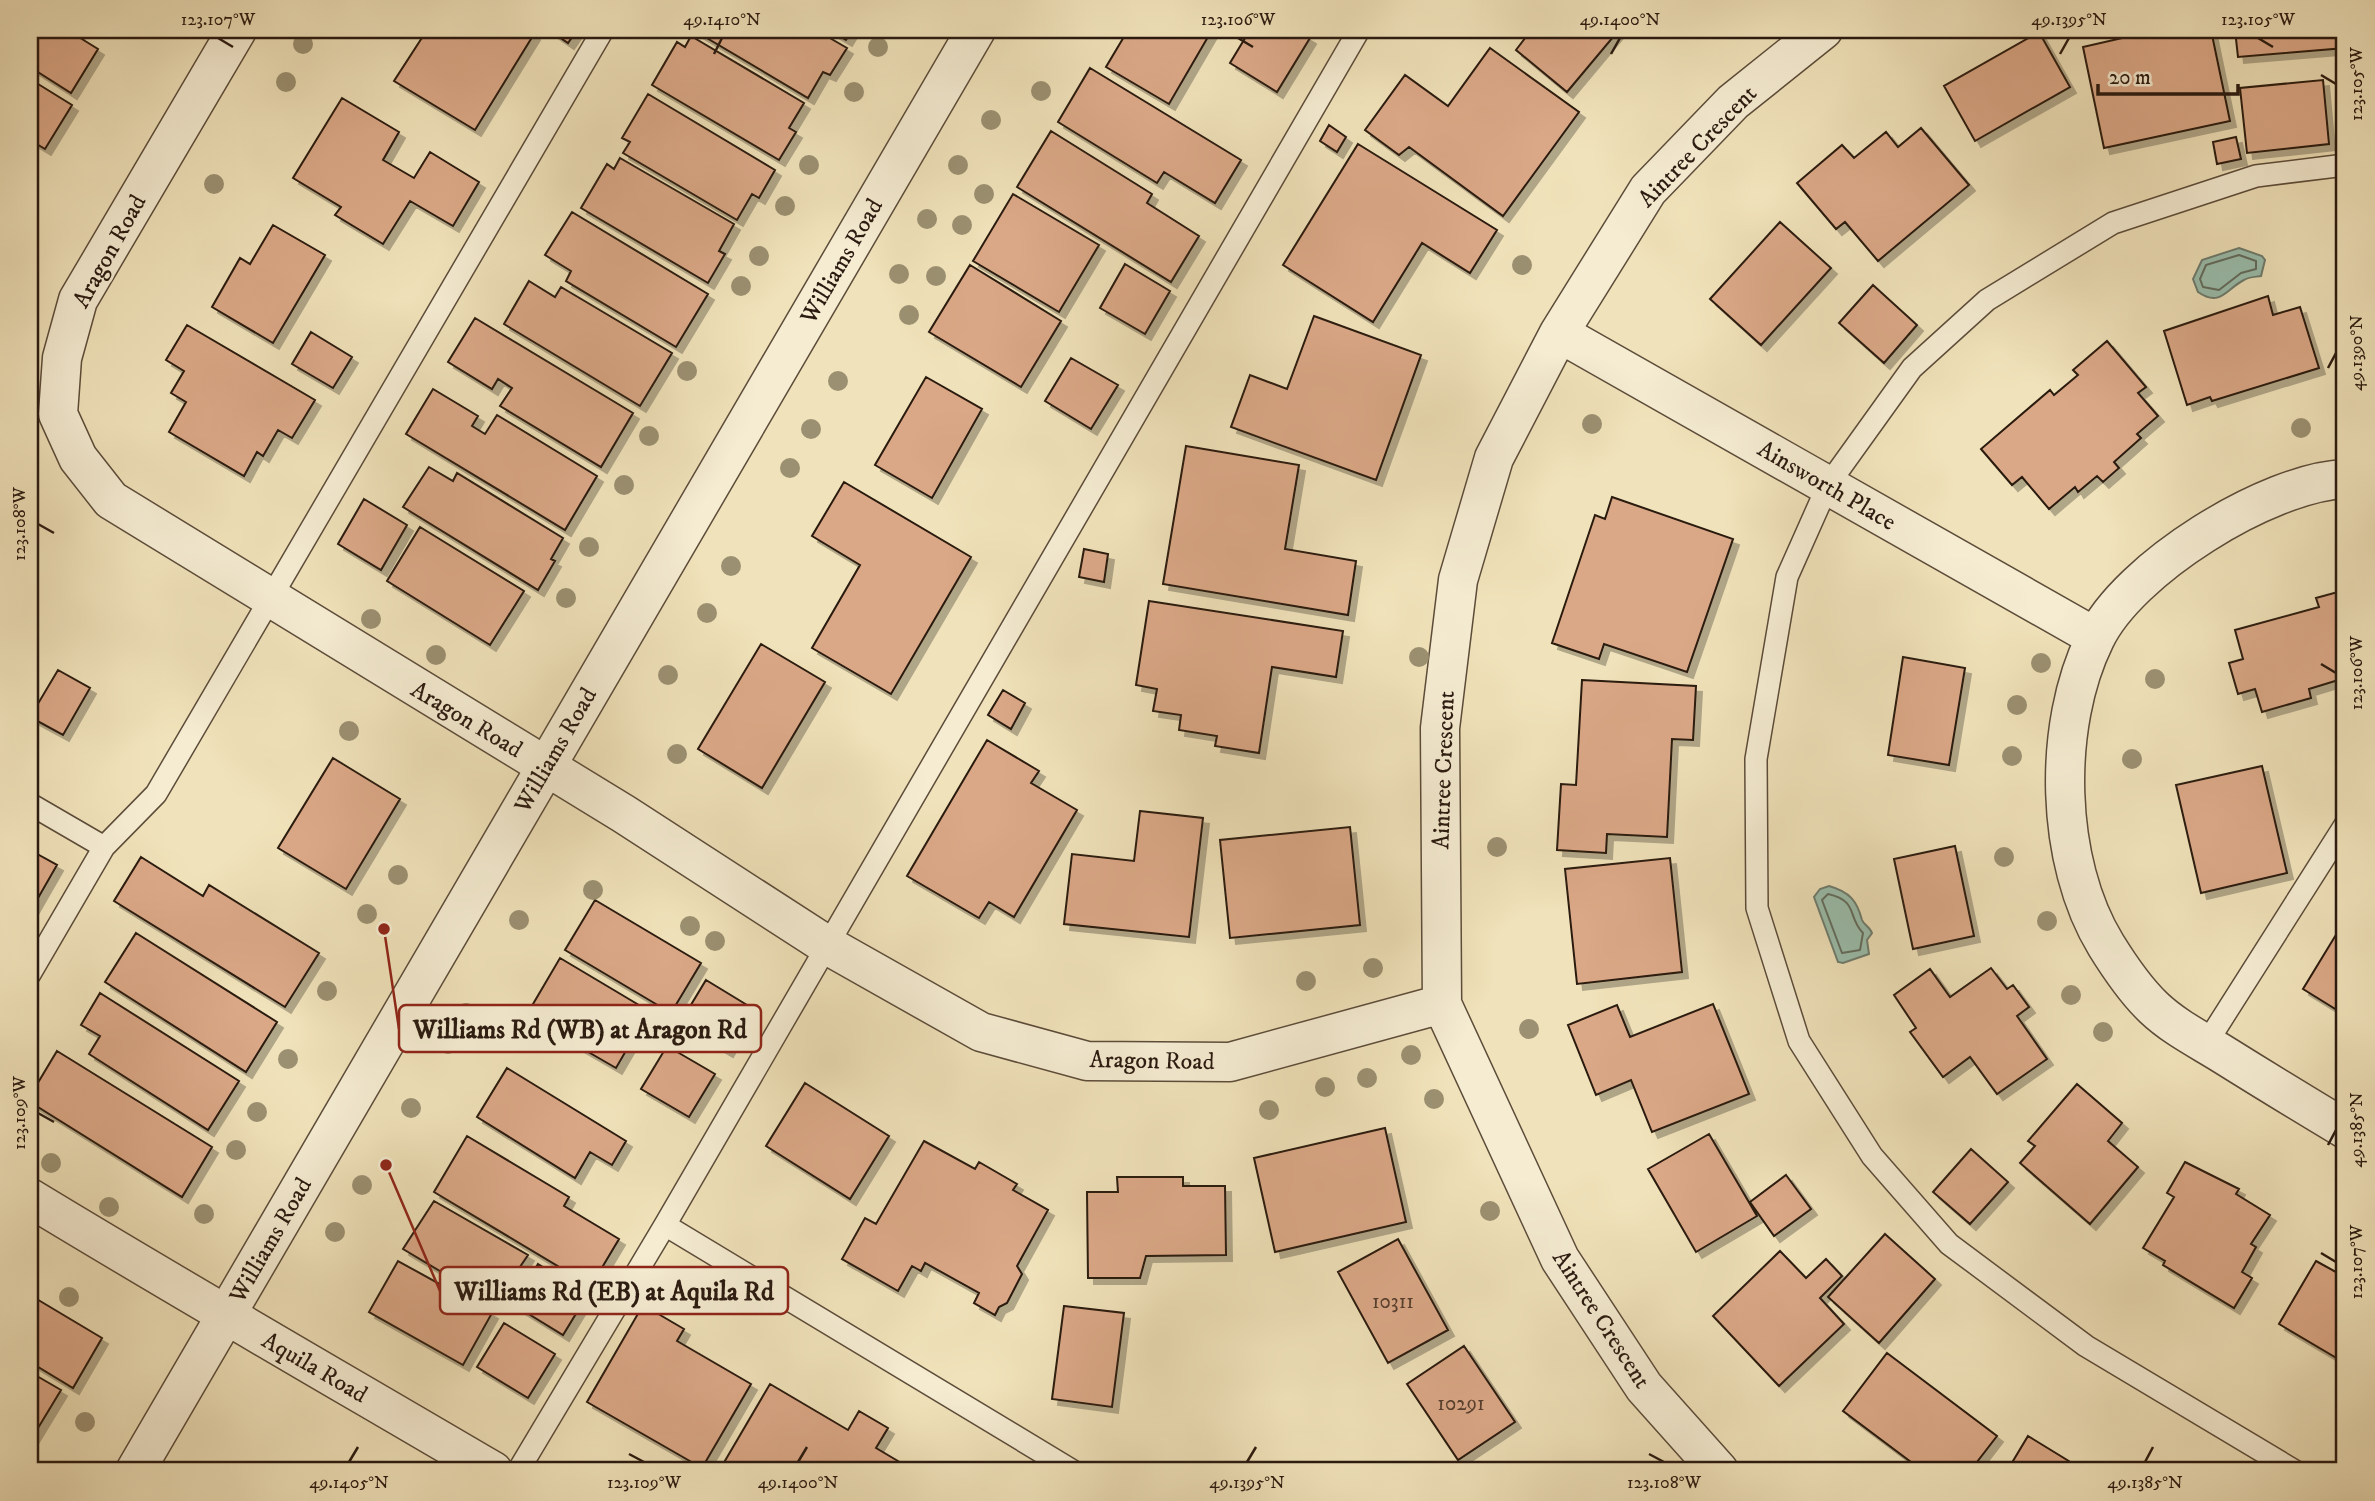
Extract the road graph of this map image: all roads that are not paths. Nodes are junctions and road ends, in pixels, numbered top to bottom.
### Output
1 (237, 30) edge
2 (603, 30) edge
3 (975, 30) edge
4 (1359, 30) edge
5 (1823, 30) edge
6 (2345, 165) edge
7 (1559, 333) junction
8 (2345, 479) edge
9 (1828, 485) junction
10 (273, 598) junction
11 (2095, 637) junction
12 (545, 767) junction
13 (30, 804) edge
14 (2345, 825) edge
15 (104, 847) junction
16 (825, 944) junction
17 (30, 974) edge
18 (1442, 1004) junction
19 (2206, 1044) junction
20 (2345, 1129) edge
21 (30, 1198) edge
22 (665, 1224) junction
23 (225, 1317) junction
24 (135, 1471) edge
25 (493, 1471) edge
26 (518, 1471) edge
27 (1073, 1471) edge
28 (1719, 1471) edge
29 (2295, 1471) edge

1 - 10 street, Aragon Road
2 - 10 lane
3 - 12 street, Williams Road
4 - 16 lane
5 - 7 street, Aintree Crescent
6 - 9 lane
7 - 9 street, Ainsworth Place
7 - 18 street, Aintree Crescent
8 - 11 street
9 - 11 street, Ainsworth Place
9 - 29 lane
10 - 12 street, Aragon Road
10 - 15 lane
11 - 19 street
12 - 16 street, Aragon Road
12 - 23 street, Williams Road
13 - 15 lane
14 - 19 lane
15 - 17 lane
16 - 18 street, Aragon Road
16 - 22 lane
18 - 28 street, Aintree Crescent
19 - 20 street
21 - 23 street, Aquila Road
22 - 26 lane
22 - 27 lane
23 - 24 street, Williams Road
23 - 25 street, Aquila Road

